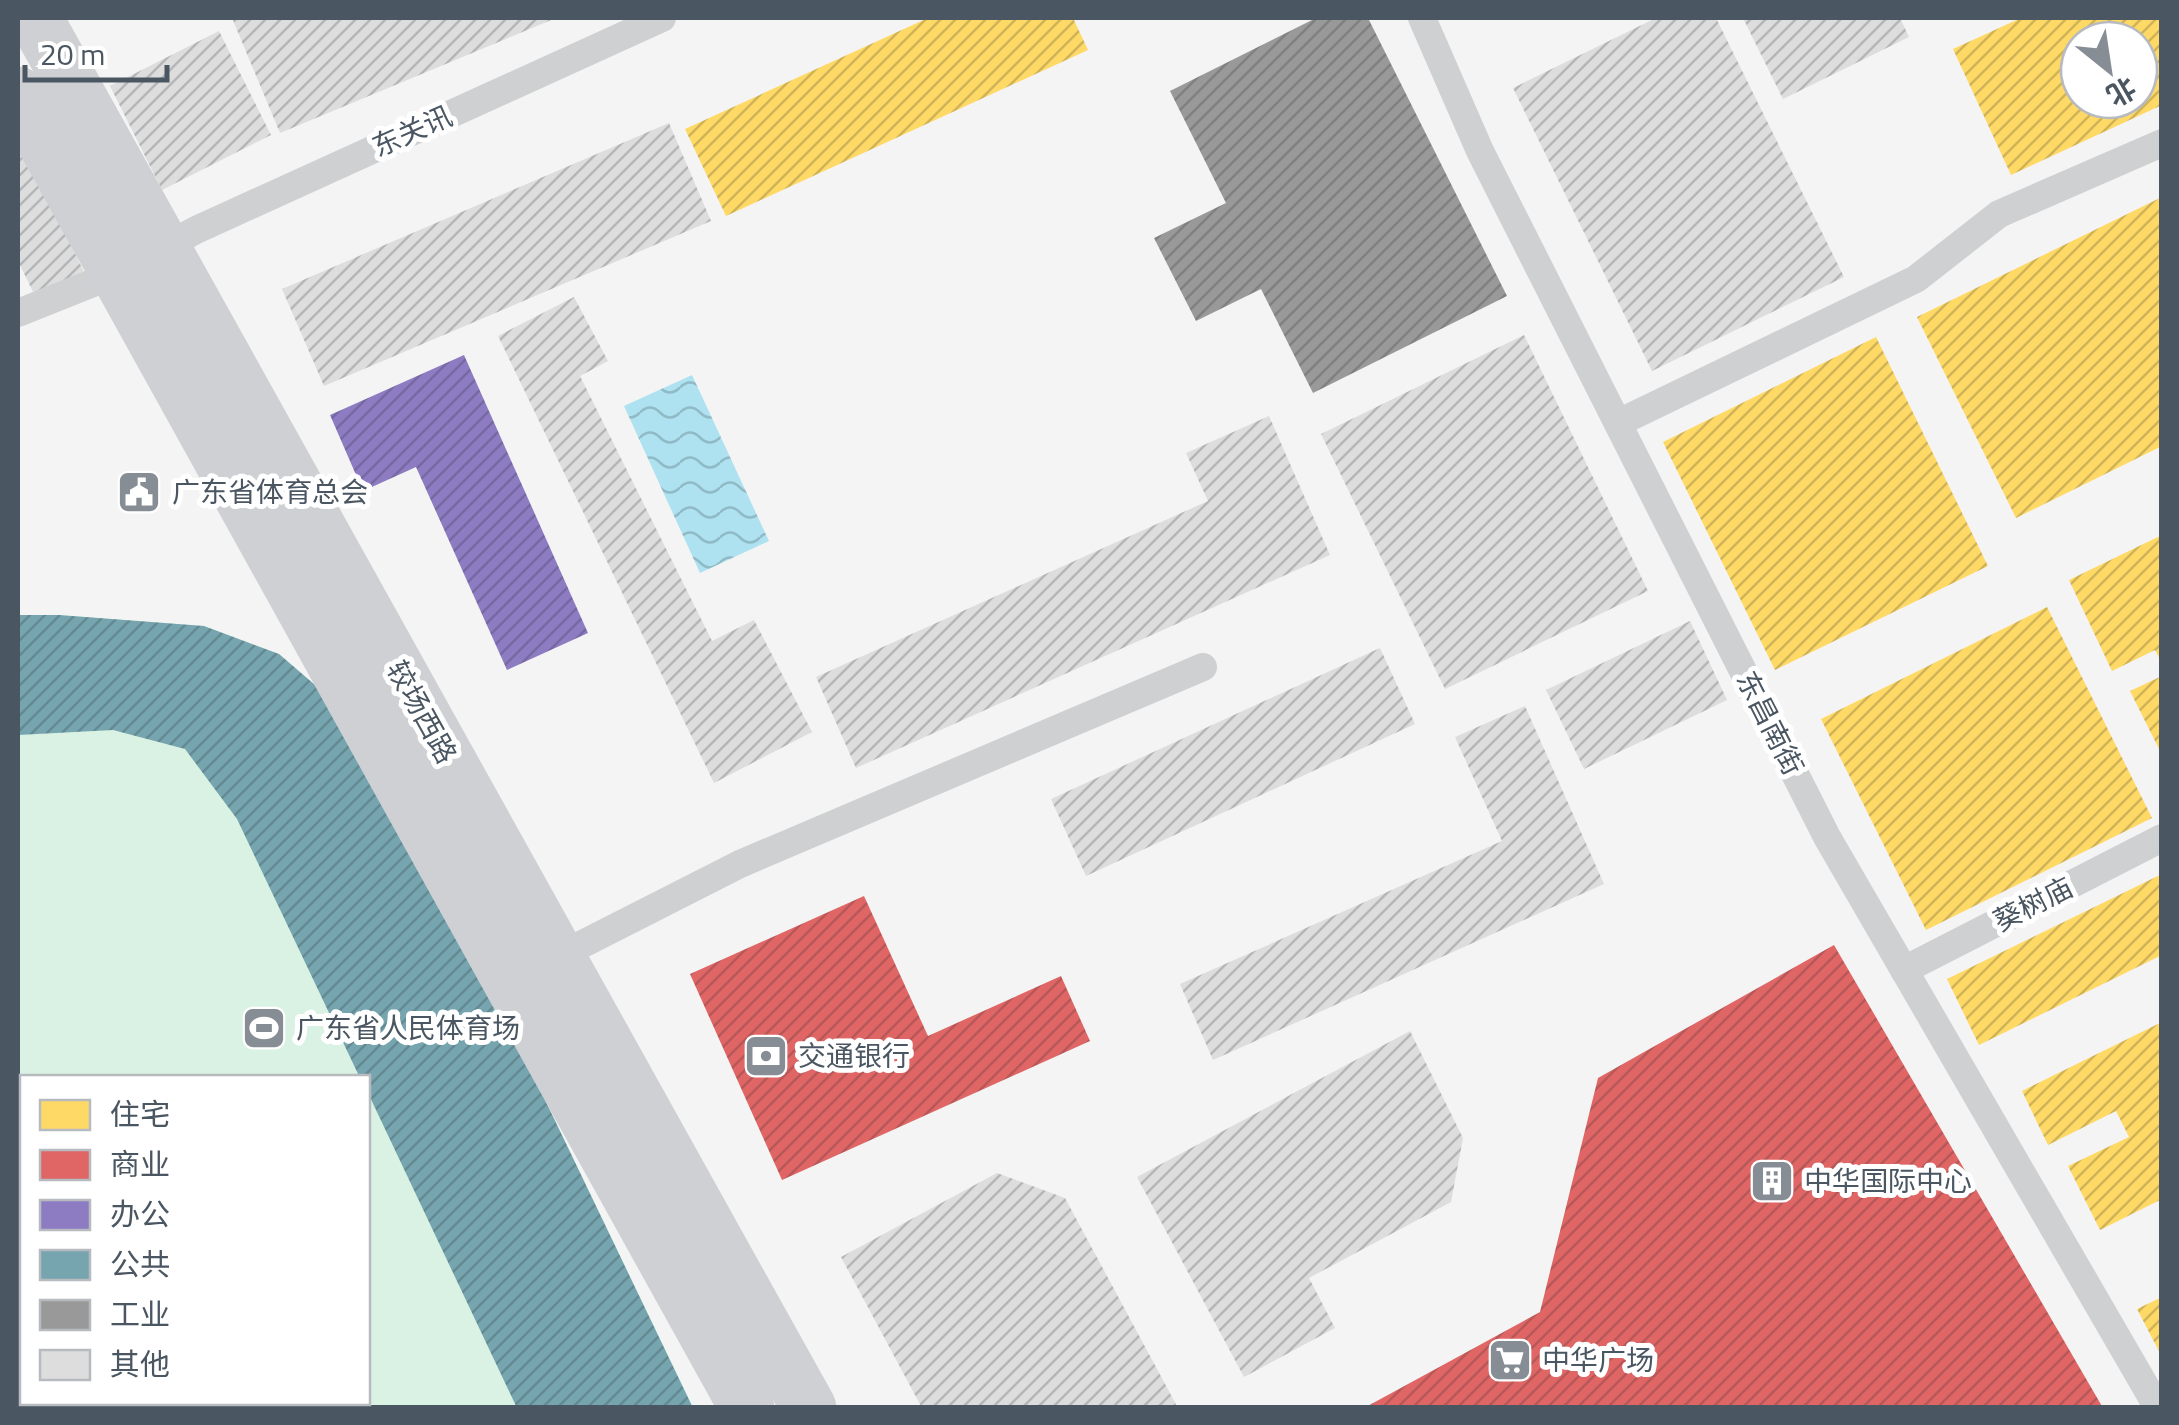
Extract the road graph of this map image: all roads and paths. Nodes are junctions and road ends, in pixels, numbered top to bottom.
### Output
1 (35, 18) edge
2 (662, 18) edge
3 (1422, 18) edge
4 (18, 94) edge
5 (2162, 143) edge
6 (141, 260) junction
7 (18, 314) edge
8 (1618, 423) junction
9 (1204, 667) dead end
10 (2162, 838) edge
11 (559, 956) junction
12 (1904, 970) junction
13 (746, 1408) edge
14 (809, 1408) edge
15 (2158, 1408) edge

1 - 6 street, 较场西路
2 - 6 lane, 东关讯
3 - 8 lane, 东昌南街
4 - 6 street, 较场西路
5 - 8 lane
6 - 7 lane, 东关讯
6 - 11 street, 较场西路
6 - 13 street, 较场西路
8 - 12 lane, 东昌南街
9 - 11 lane
10 - 12 lane, 葵树庙
11 - 14 street, 较场西路
12 - 15 lane, 东昌南街

